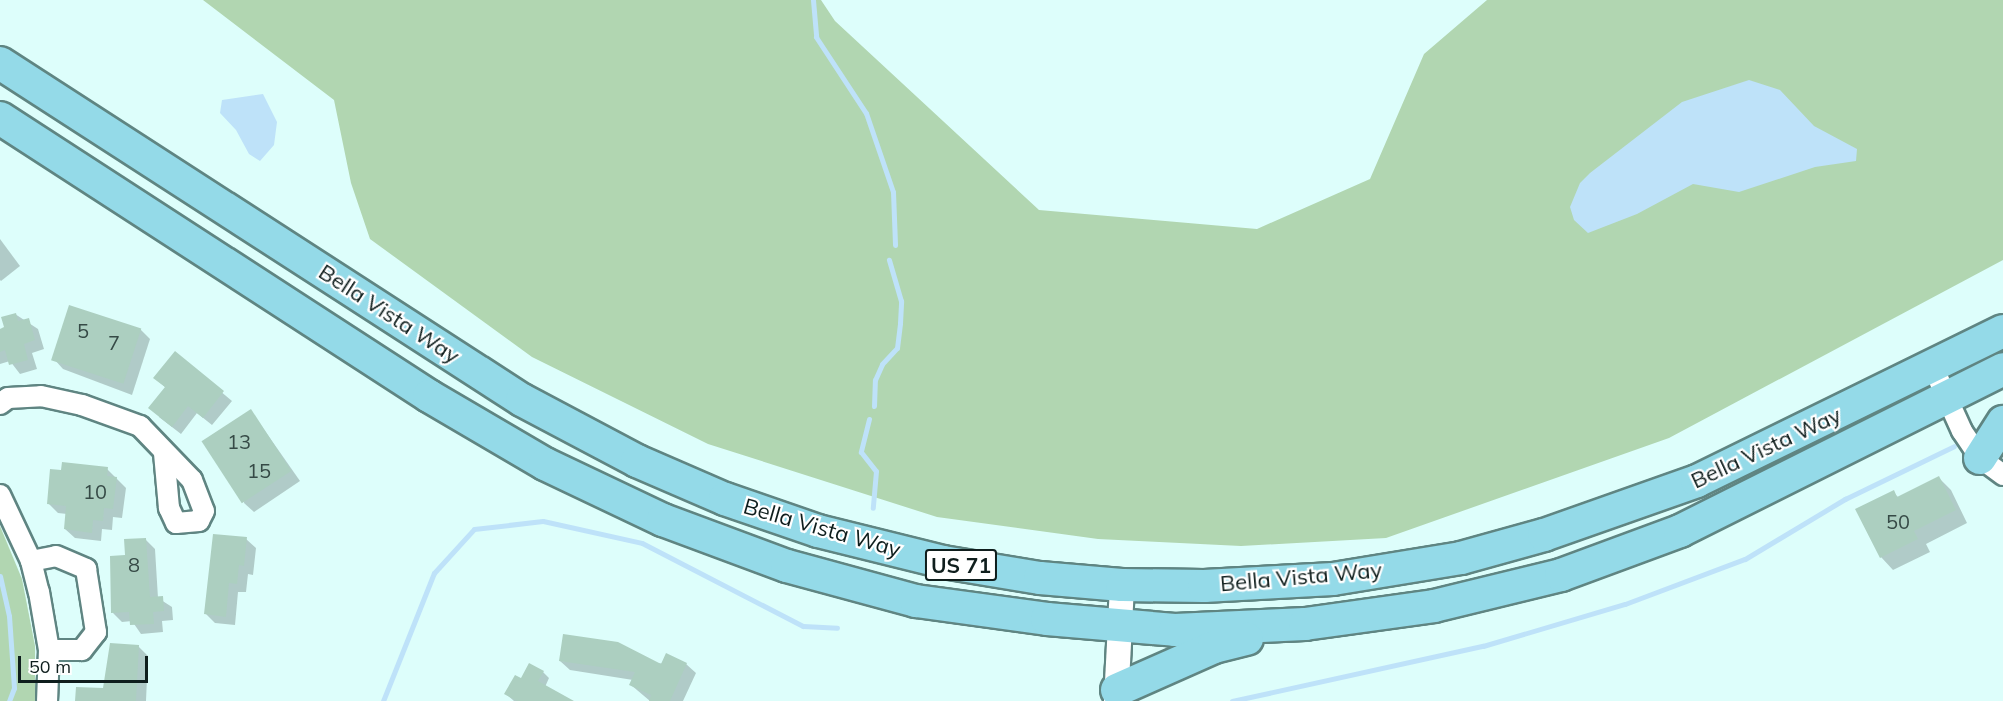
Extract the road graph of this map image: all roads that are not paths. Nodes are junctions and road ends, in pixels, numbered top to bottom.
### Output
1 (0, 63) edge
2 (0, 118) edge
3 (2003, 331) edge
4 (1933, 368) junction
5 (2003, 369) edge
6 (1947, 399) junction
7 (0, 404) edge
8 (2003, 422) edge
9 (164, 453) dead end
10 (1992, 466) edge
11 (0, 495) edge
12 (31, 561) junction
13 (1122, 585) junction
14 (1305, 624) junction
15 (1120, 627) junction
16 (49, 650) junction
17 (1117, 696) edge
18 (47, 701) edge

1 - 13 main road, Bella Vista Way / US 71
2 - 15 main road, Bella Vista Way / US 71
3 - 4 main road, Bella Vista Way / US 71
4 - 6 street
4 - 13 main road, Bella Vista Way / US 71
5 - 6 main road, Bella Vista Way / US 71
6 - 10 street
6 - 14 main road, Bella Vista Way / US 71
7 - 9 street
8 - 10 main road
11 - 12 street
12 - 16 street
12 - 16 street
13 - 15 street
14 - 15 main road, Bella Vista Way / US 71
14 - 17 main road
15 - 17 street
16 - 18 street

